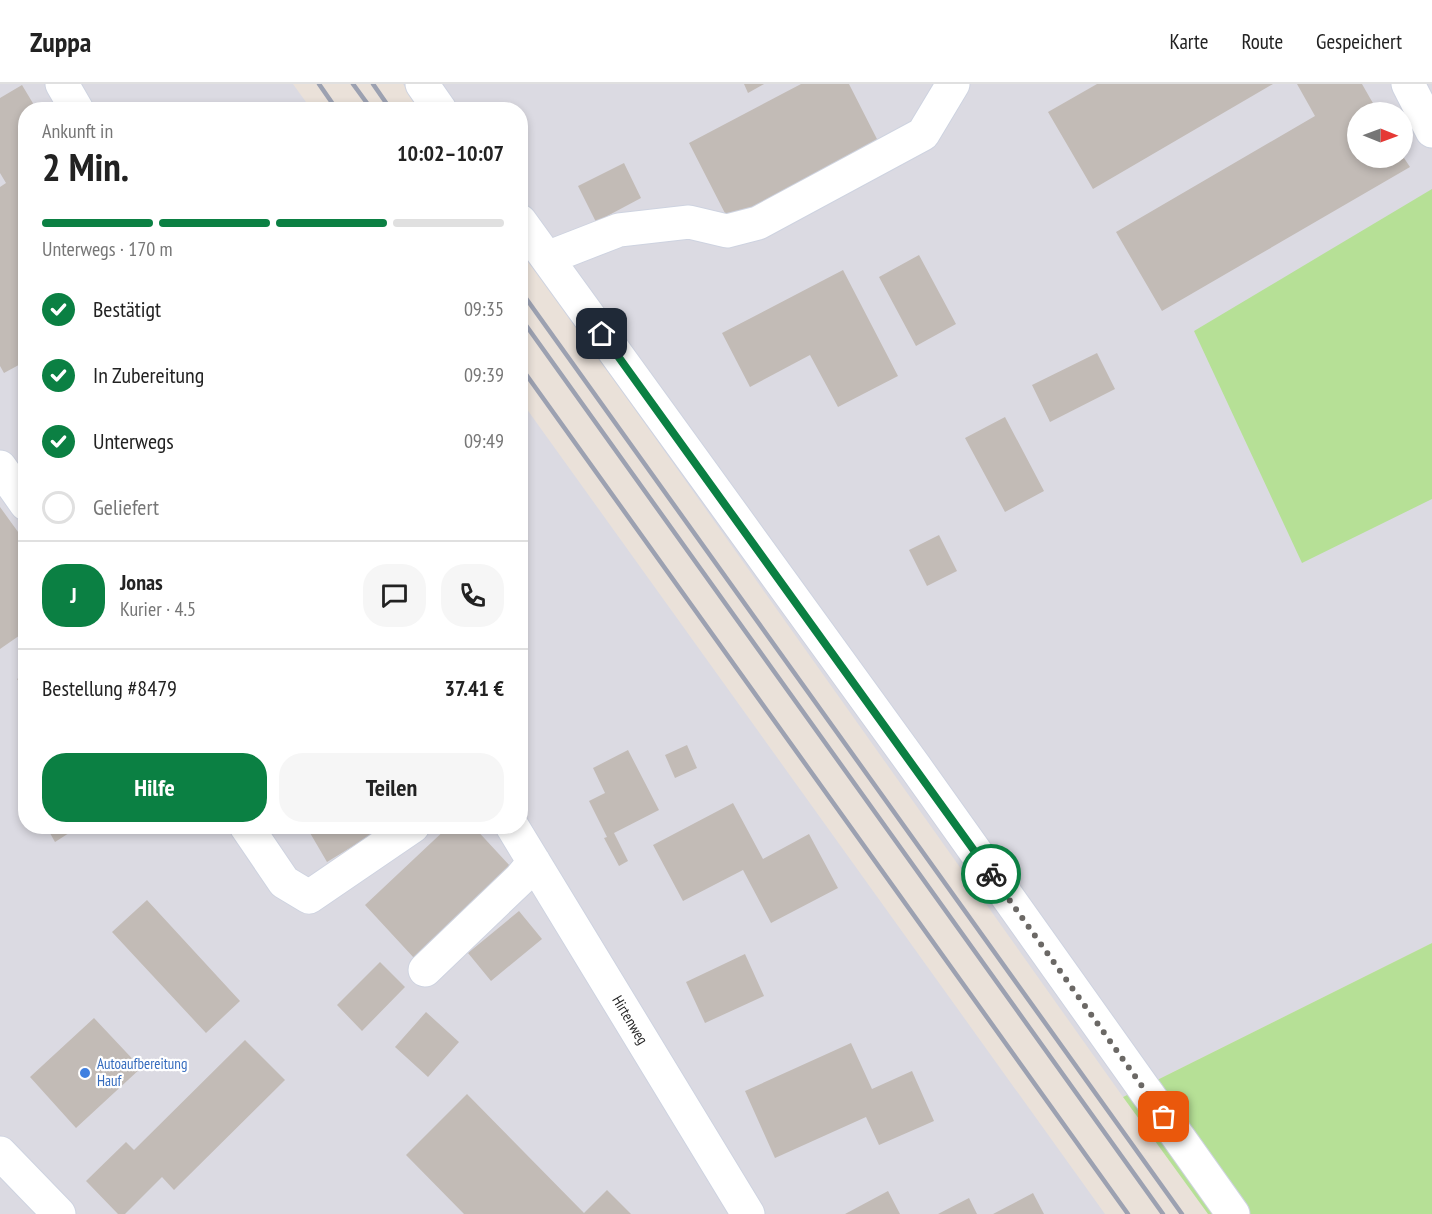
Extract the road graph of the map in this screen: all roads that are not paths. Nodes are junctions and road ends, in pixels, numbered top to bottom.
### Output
1 (62, 84) edge
2 (422, 84) edge
3 (953, 84) edge
4 (1408, 84) edge
5 (72, 102) edge
6 (434, 102) edge
7 (1432, 132) edge
8 (528, 232) edge
9 (547, 258) junction
10 (0, 466) edge
11 (18, 492) edge
12 (251, 834) edge
13 (401, 834) edge
14 (517, 834) edge
15 (534, 862) junction
16 (425, 970) dead end
17 (0, 1153) edge
18 (59, 1214) edge
19 (748, 1214) edge
20 (1233, 1214) edge

1 - 5 street
2 - 6 street
3 - 9 street
4 - 7 street
8 - 9 street
9 - 20 street
10 - 11 street
12 - 13 street
14 - 15 street, Hirtenweg
15 - 16 street
15 - 19 street, Hirtenweg
17 - 18 street

